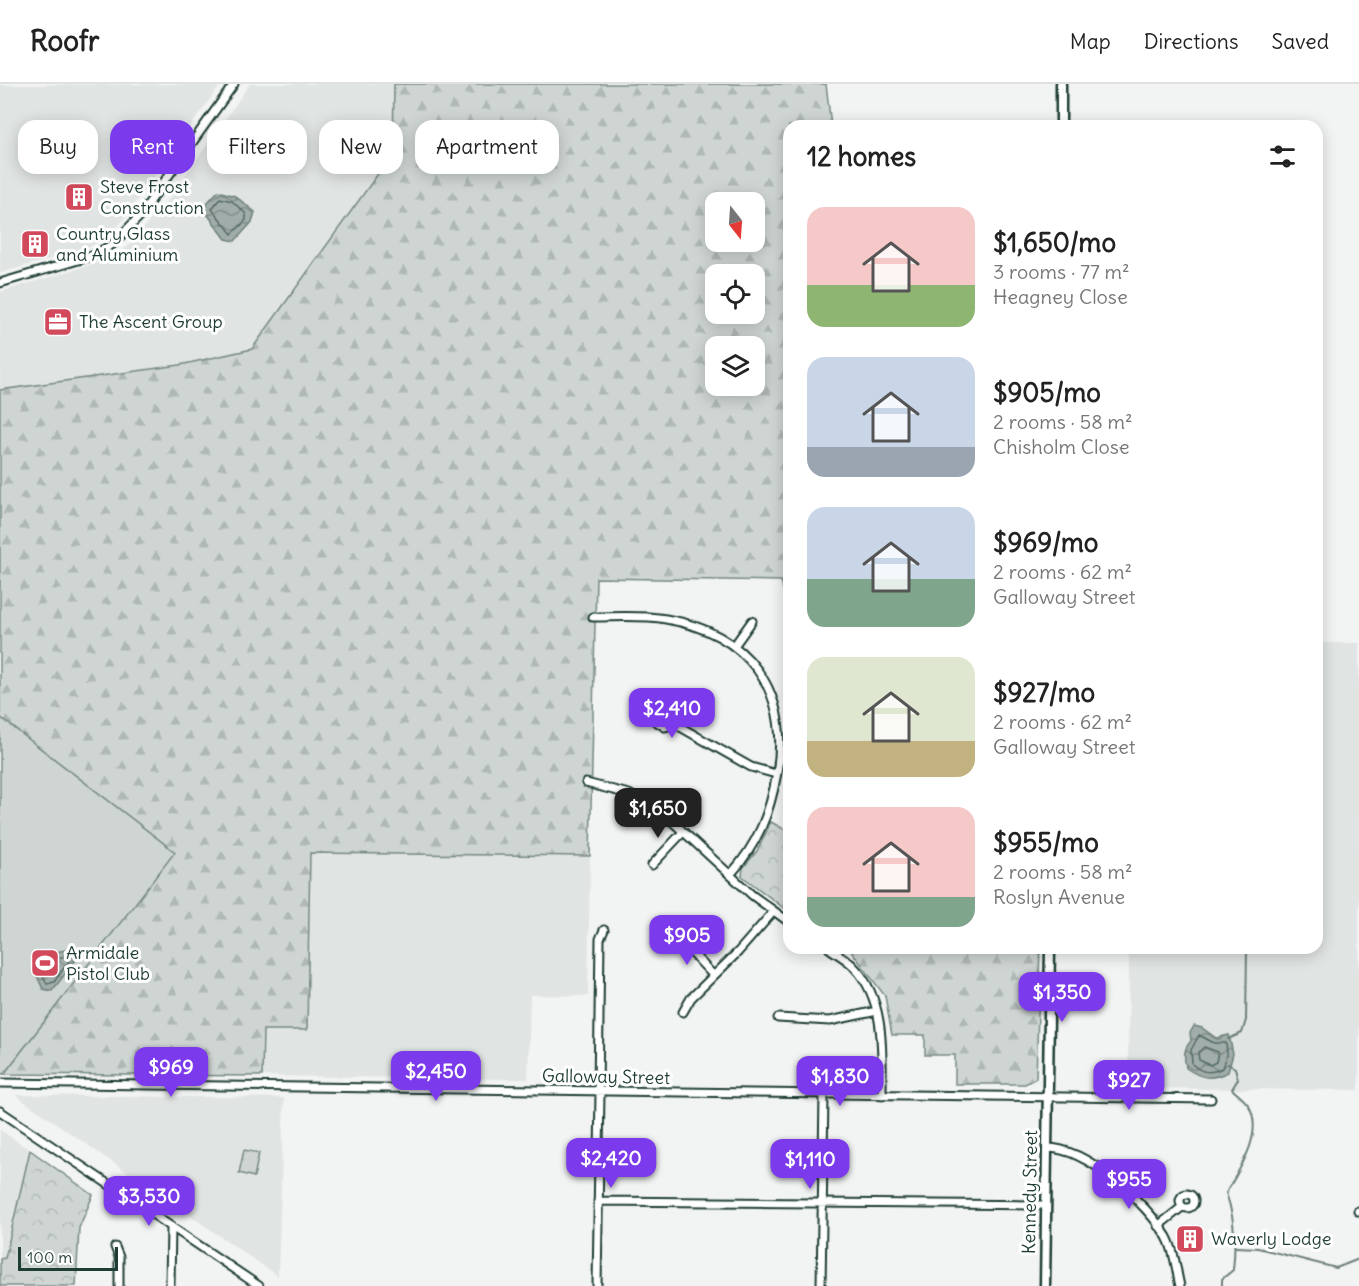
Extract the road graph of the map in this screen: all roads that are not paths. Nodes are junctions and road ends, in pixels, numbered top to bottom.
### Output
1 (234, 84) edge
2 (1061, 84) edge
3 (1061, 120) edge
4 (0, 283) edge
5 (593, 617) dead end
6 (752, 621) dead end
7 (734, 646) junction
8 (675, 724) dead end
9 (776, 774) junction
10 (586, 783) dead end
11 (683, 832) junction
12 (652, 864) dead end
13 (730, 874) junction
14 (773, 912) junction
15 (783, 918) edge
16 (604, 930) dead end
17 (681, 941) dead end
18 (837, 954) edge
19 (1050, 954) edge
20 (712, 974) junction
21 (877, 1011) junction
22 (683, 1012) dead end
23 (778, 1018) dead end
24 (0, 1083) edge
25 (599, 1092) junction
26 (824, 1095) junction
27 (882, 1095) junction
28 (1048, 1098) junction
29 (1211, 1099) dead end
30 (0, 1112) edge
31 (1047, 1148) junction
32 (598, 1201) junction
33 (822, 1204) junction
34 (1045, 1205) junction
35 (1182, 1207) dead end
36 (171, 1226) junction
37 (1158, 1226) junction
38 (115, 1247) dead end
39 (119, 1286) edge
40 (170, 1286) edge
41 (260, 1286) edge
42 (597, 1286) edge
43 (821, 1286) edge
44 (1045, 1286) edge
45 (1180, 1286) edge

1 - 4 street
2 - 3 street
5 - 7 street
6 - 7 street
7 - 9 street
8 - 9 street
9 - 13 street
10 - 11 street
11 - 12 street
11 - 13 street
13 - 14 street
14 - 15 street
14 - 20 street
16 - 25 street
17 - 20 street
18 - 21 street
19 - 28 street, Kennedy Street
20 - 22 street
21 - 23 street
21 - 27 street
24 - 25 street, Galloway Street
25 - 26 street, Galloway Street
25 - 32 street
26 - 27 street, Galloway Street
26 - 33 street
27 - 28 street, Galloway Street
28 - 29 street, Galloway Street
28 - 31 street, Kennedy Street
30 - 36 street
31 - 34 street, Kennedy Street
31 - 37 street
32 - 33 street
32 - 42 street
33 - 34 street
33 - 43 street
34 - 44 street, Kennedy Street
35 - 37 street
36 - 40 street
36 - 41 street
37 - 45 street
38 - 39 street

